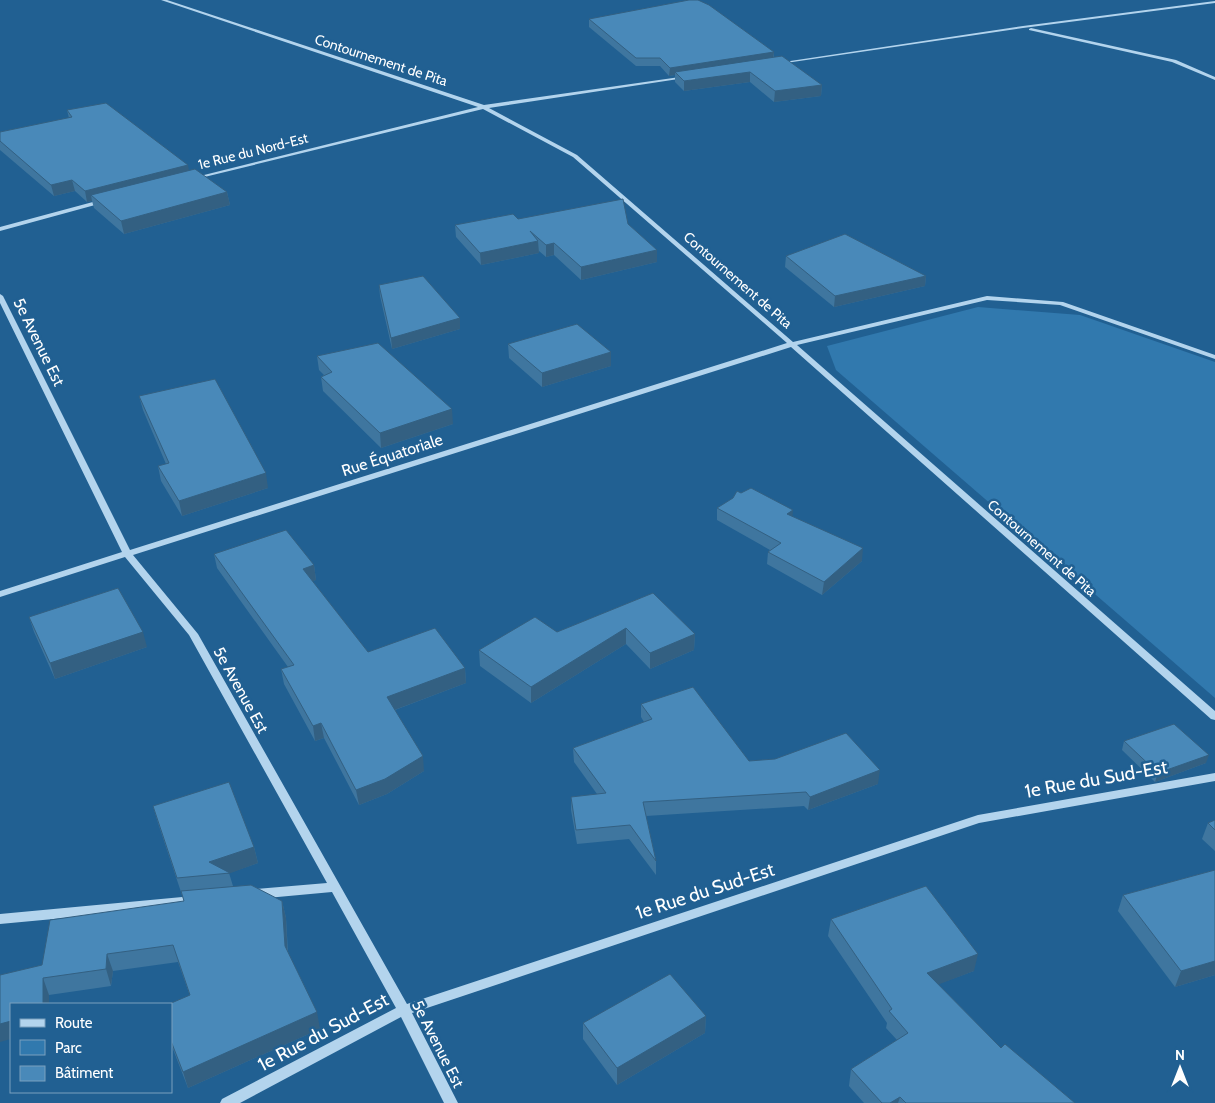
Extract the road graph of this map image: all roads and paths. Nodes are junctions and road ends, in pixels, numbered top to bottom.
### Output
1 (163, 0) edge
2 (1215, 2) edge
3 (1023, 27) junction
4 (768, 65) edge
5 (690, 76) edge
6 (1215, 79) edge
7 (484, 107) junction
8 (187, 180) edge
9 (111, 200) edge
10 (0, 229) edge
11 (0, 296) edge
12 (792, 344) junction
13 (1215, 357) edge
14 (128, 555) junction
15 (0, 594) edge
16 (1215, 716) edge
17 (1215, 777) edge
18 (335, 887) junction
19 (246, 895) edge
20 (207, 899) edge
21 (0, 919) edge
22 (404, 1010) junction
23 (227, 1103) edge
24 (451, 1103) edge

1 - 7 street, Contournement de Pita
2 - 3 street
3 - 4 street
3 - 6 street
5 - 7 street
7 - 8 street, 1e Rue du Nord-Est
7 - 12 street, Contournement de Pita
9 - 10 street
11 - 14 street, 5e Avenue Est
12 - 13 street, Rue Équatoriale
12 - 14 street, Rue Équatoriale
12 - 16 street, Contournement de Pita
14 - 15 street, Rue Équatoriale
14 - 18 street, 5e Avenue Est
17 - 22 street, 1e Rue du Sud-Est
18 - 19 street
18 - 22 street, 5e Avenue Est
20 - 21 street
22 - 23 street, 1e Rue du Sud-Est
22 - 24 street, 5e Avenue Est

